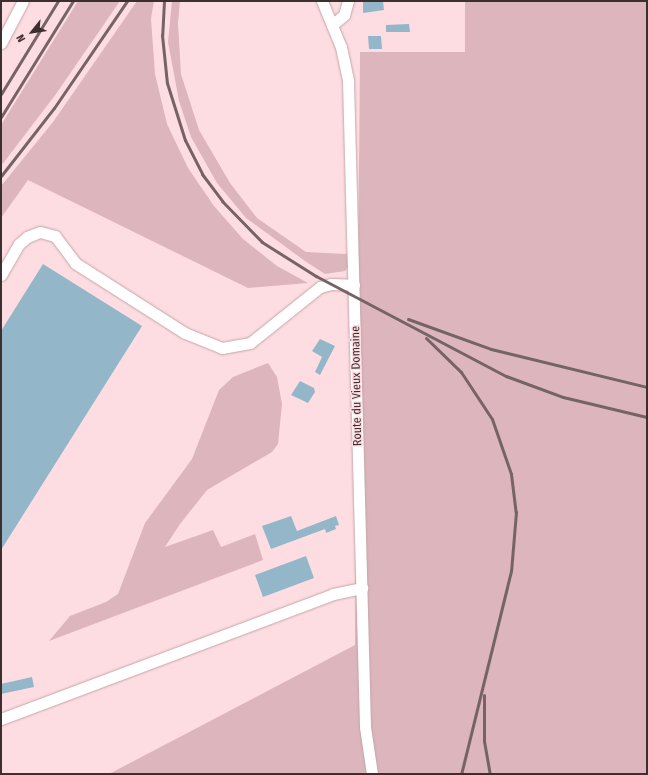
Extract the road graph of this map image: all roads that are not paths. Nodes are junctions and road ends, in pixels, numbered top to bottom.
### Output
1 (23, 1) edge
2 (322, 1) edge
3 (348, 1) edge
4 (332, 25) junction
5 (1, 43) edge
6 (1, 276) edge
7 (354, 285) junction
8 (362, 588) junction
9 (1, 719) edge
10 (372, 774) edge

1 - 5 street
2 - 4 street, Route du Vieux Domaine
3 - 4 street
4 - 7 street, Route du Vieux Domaine
6 - 7 street
7 - 8 street, Route du Vieux Domaine
8 - 9 street
8 - 10 street, Route du Vieux Domaine

